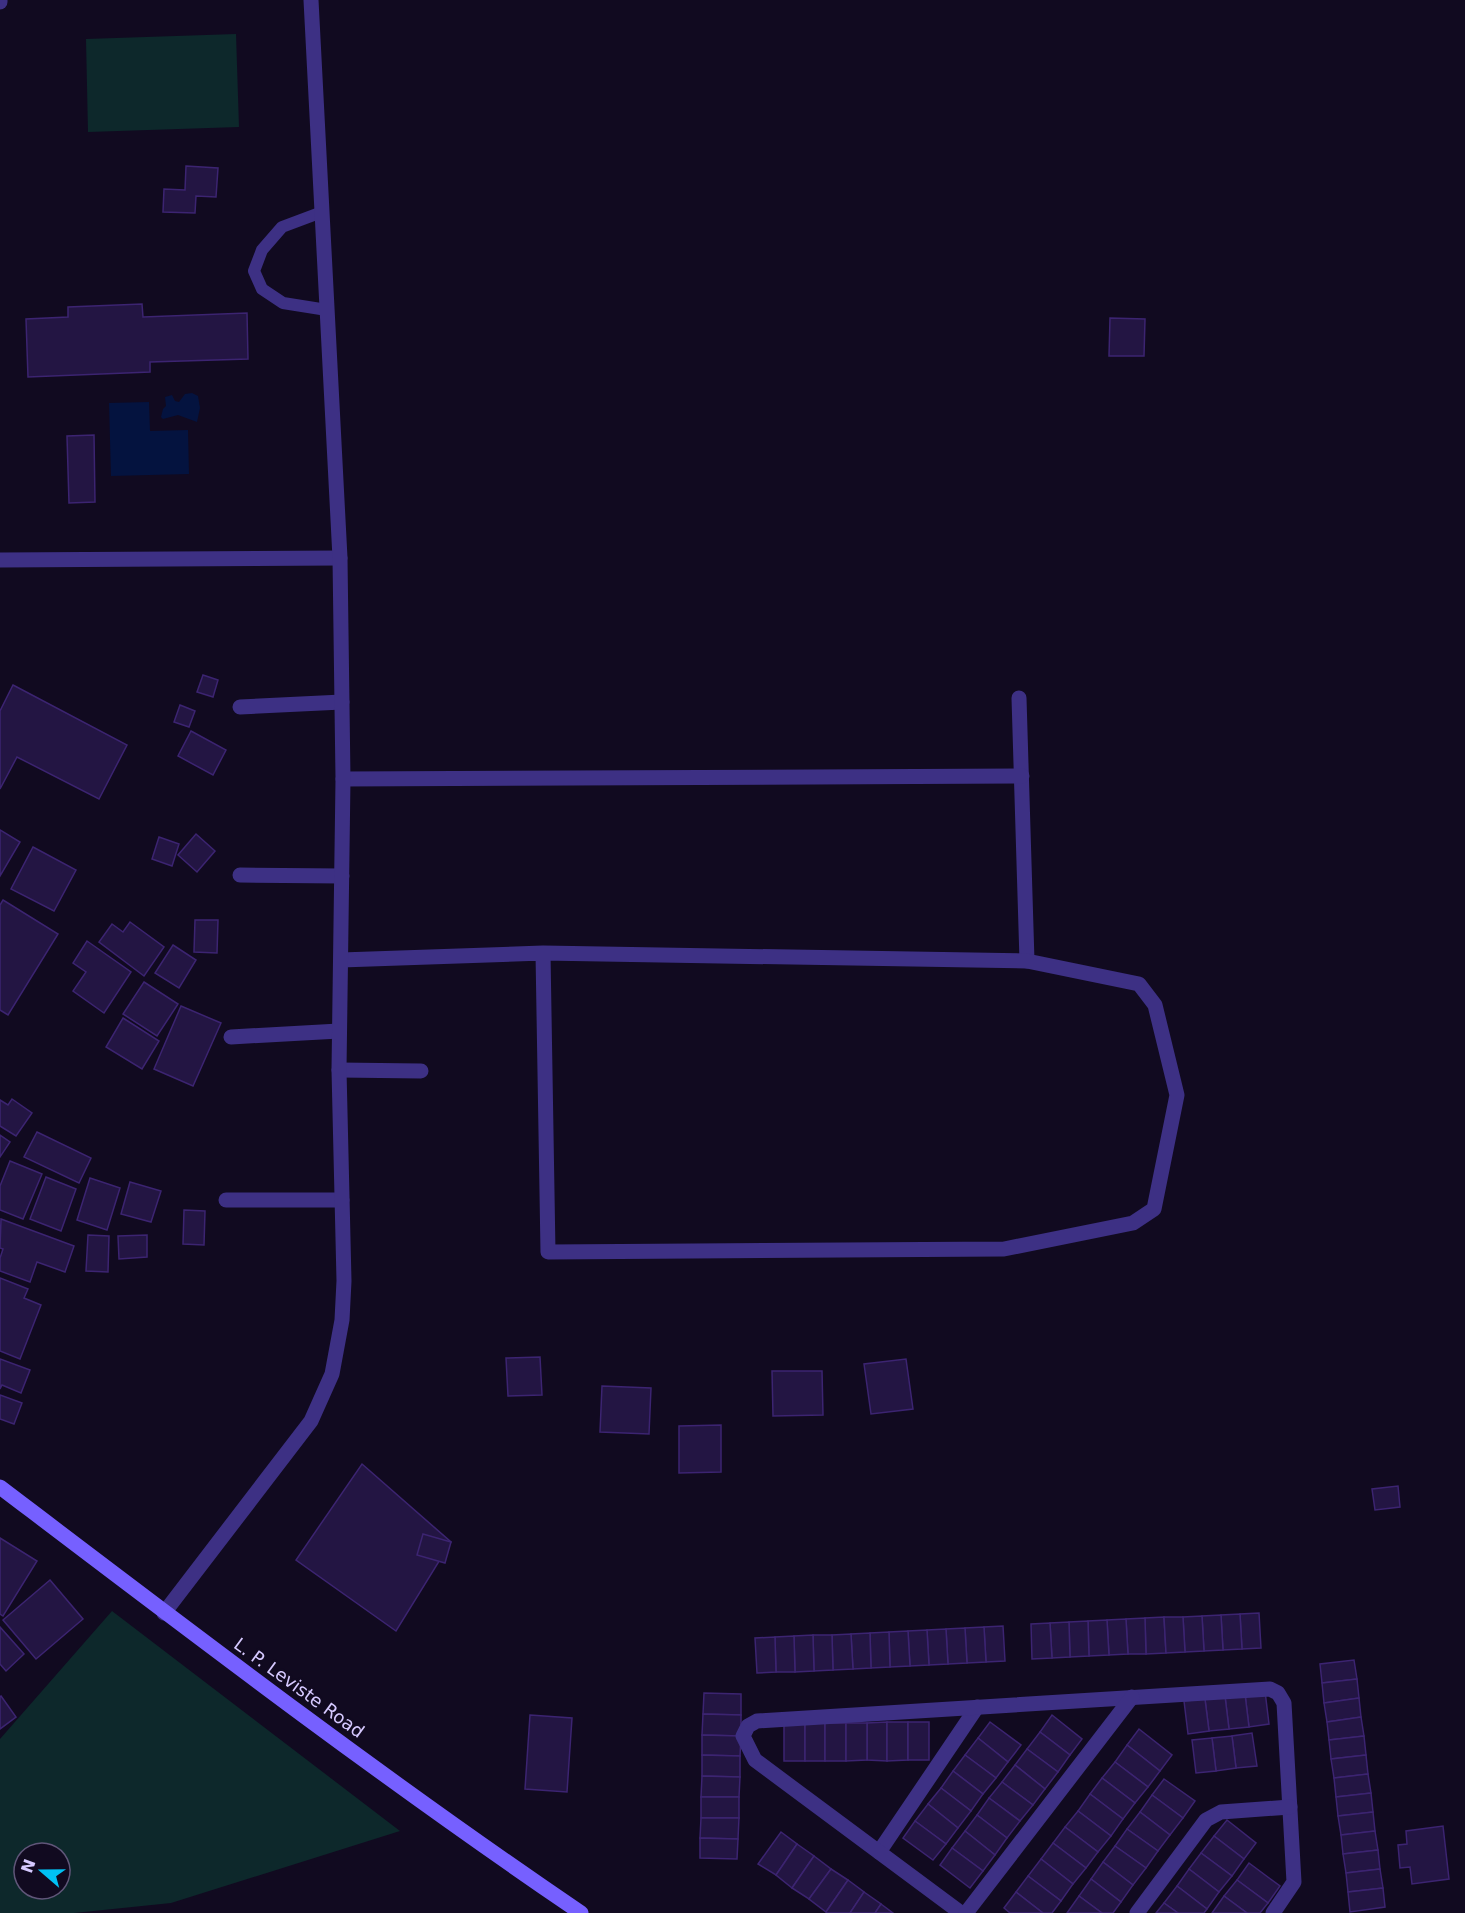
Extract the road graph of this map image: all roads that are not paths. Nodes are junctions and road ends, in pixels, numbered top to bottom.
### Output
1 (311, 0) edge
2 (322, 212) junction
3 (327, 310) junction
4 (340, 558) junction
5 (0, 560) edge
6 (1019, 698) dead end
7 (342, 702) junction
8 (240, 707) dead end
9 (1022, 776) junction
10 (343, 778) junction
11 (240, 875) dead end
12 (342, 876) junction
13 (543, 953) junction
14 (341, 960) junction
15 (1027, 961) junction
16 (339, 1032) junction
17 (231, 1037) dead end
18 (339, 1070) junction
19 (421, 1071) dead end
20 (226, 1200) dead end
21 (342, 1200) junction
22 (0, 1487) edge
23 (164, 1613) junction
24 (1132, 1697) junction
25 (977, 1707) junction
26 (1290, 1807) junction
27 (879, 1852) junction
28 (581, 1913) edge
29 (961, 1913) edge
30 (966, 1913) edge
31 (1137, 1913) edge
32 (1273, 1913) edge

1 - 2 street
2 - 3 street
2 - 3 lane
3 - 4 street
4 - 5 street
4 - 7 street
6 - 9 street
7 - 8 street
7 - 10 street
9 - 10 street
9 - 15 street
10 - 12 street
11 - 12 street
12 - 14 street
13 - 14 street
13 - 15 street
13 - 15 street
14 - 16 street
16 - 17 street
16 - 18 street
18 - 19 street
18 - 21 street
20 - 21 street
21 - 23 street
22 - 23 main road, L. P. Leviste Road
23 - 28 main road, L. P. Leviste Road
24 - 25 street
24 - 26 street
24 - 30 street
25 - 27 street
25 - 27 street
26 - 31 street
26 - 32 street
27 - 29 street

